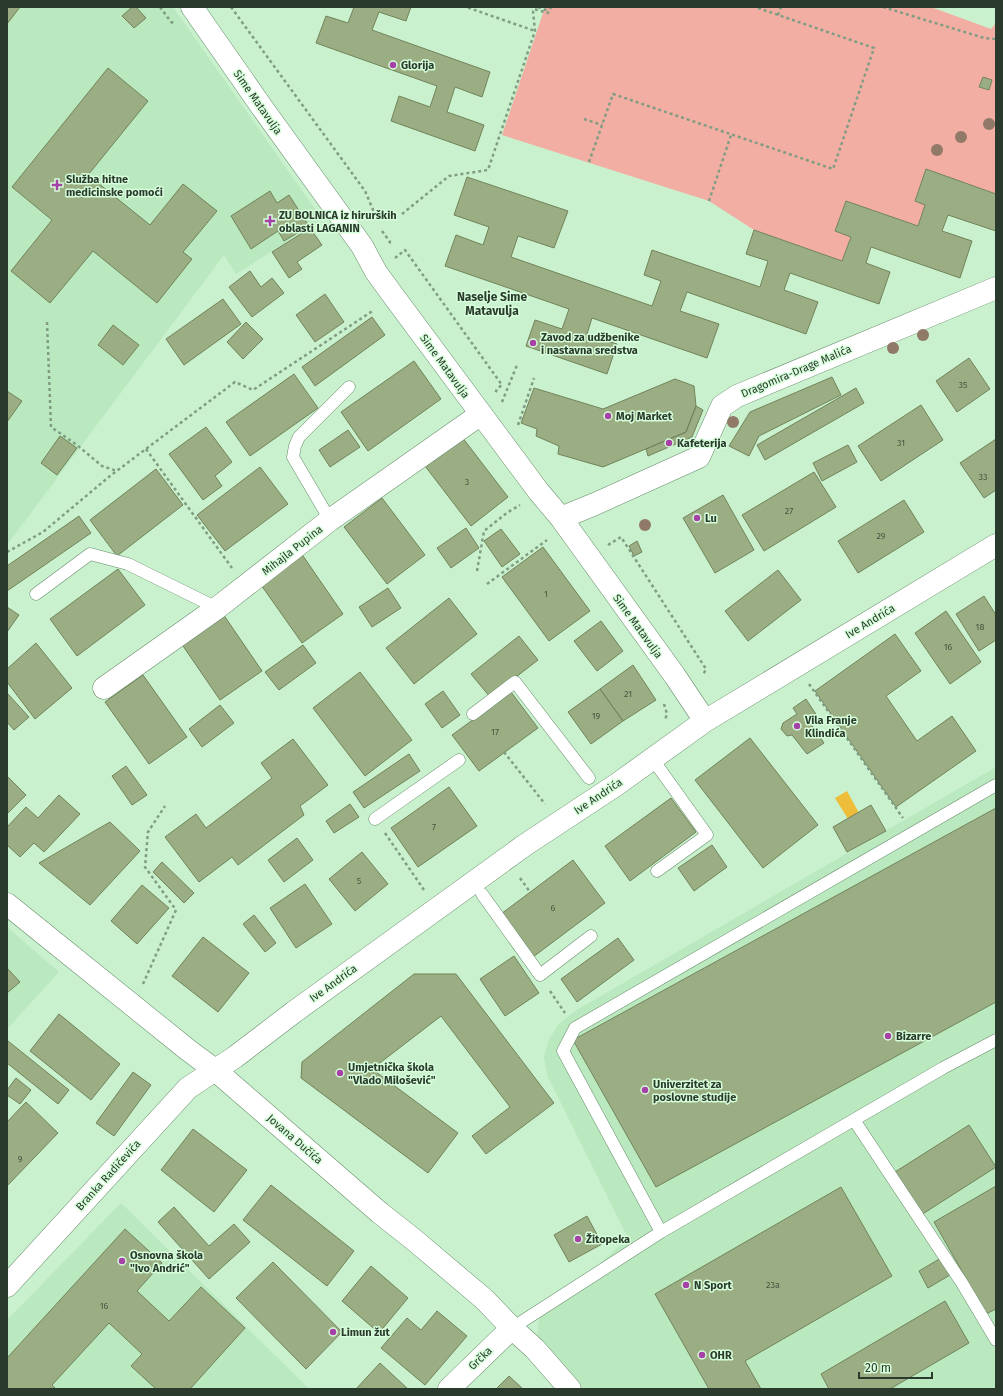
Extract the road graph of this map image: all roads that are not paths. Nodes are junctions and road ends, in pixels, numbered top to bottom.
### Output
1 (192, 7) edge
2 (996, 288) edge
3 (349, 387) dead end
4 (480, 414) junction
5 (561, 518) junction
6 (330, 520) junction
7 (996, 545) edge
8 (36, 594) dead end
9 (218, 608) junction
10 (104, 688) dead end
11 (473, 714) dead end
12 (705, 721) junction
13 (459, 760) dead end
14 (659, 768) dead end
15 (589, 778) dead end
16 (996, 785) edge
17 (375, 819) road end
18 (657, 871) dead end
19 (482, 894) dead end
20 (7, 904) edge
21 (591, 936) dead end
22 (996, 1040) edge
23 (215, 1070) junction
24 (854, 1120) junction
25 (661, 1232) junction
26 (7, 1286) edge
27 (512, 1328) junction
28 (996, 1340) edge
29 (449, 1389) edge
30 (570, 1389) edge

1 - 4 street, Sime Matavulja
2 - 5 street, Dragomira-Drage Malića
3 - 6 lane
4 - 5 street, Sime Matavulja
4 - 6 street, Mihajla Pupina
5 - 12 street, Sime Matavulja
6 - 9 street, Mihajla Pupina
7 - 12 street, Ive Andrića
8 - 9 lane
9 - 10 street, Mihajla Pupina
11 - 15 lane
12 - 23 street, Ive Andrića
13 - 17 lane
14 - 18 lane
16 - 25 lane
19 - 21 lane
20 - 23 street, Jovana Dučića
22 - 24 lane
23 - 26 street, Branka Radičevića
23 - 27 street, Jovana Dučića
24 - 25 lane
24 - 28 lane
25 - 27 lane
27 - 29 street, Grčka
27 - 30 street, Jovana Dučića

